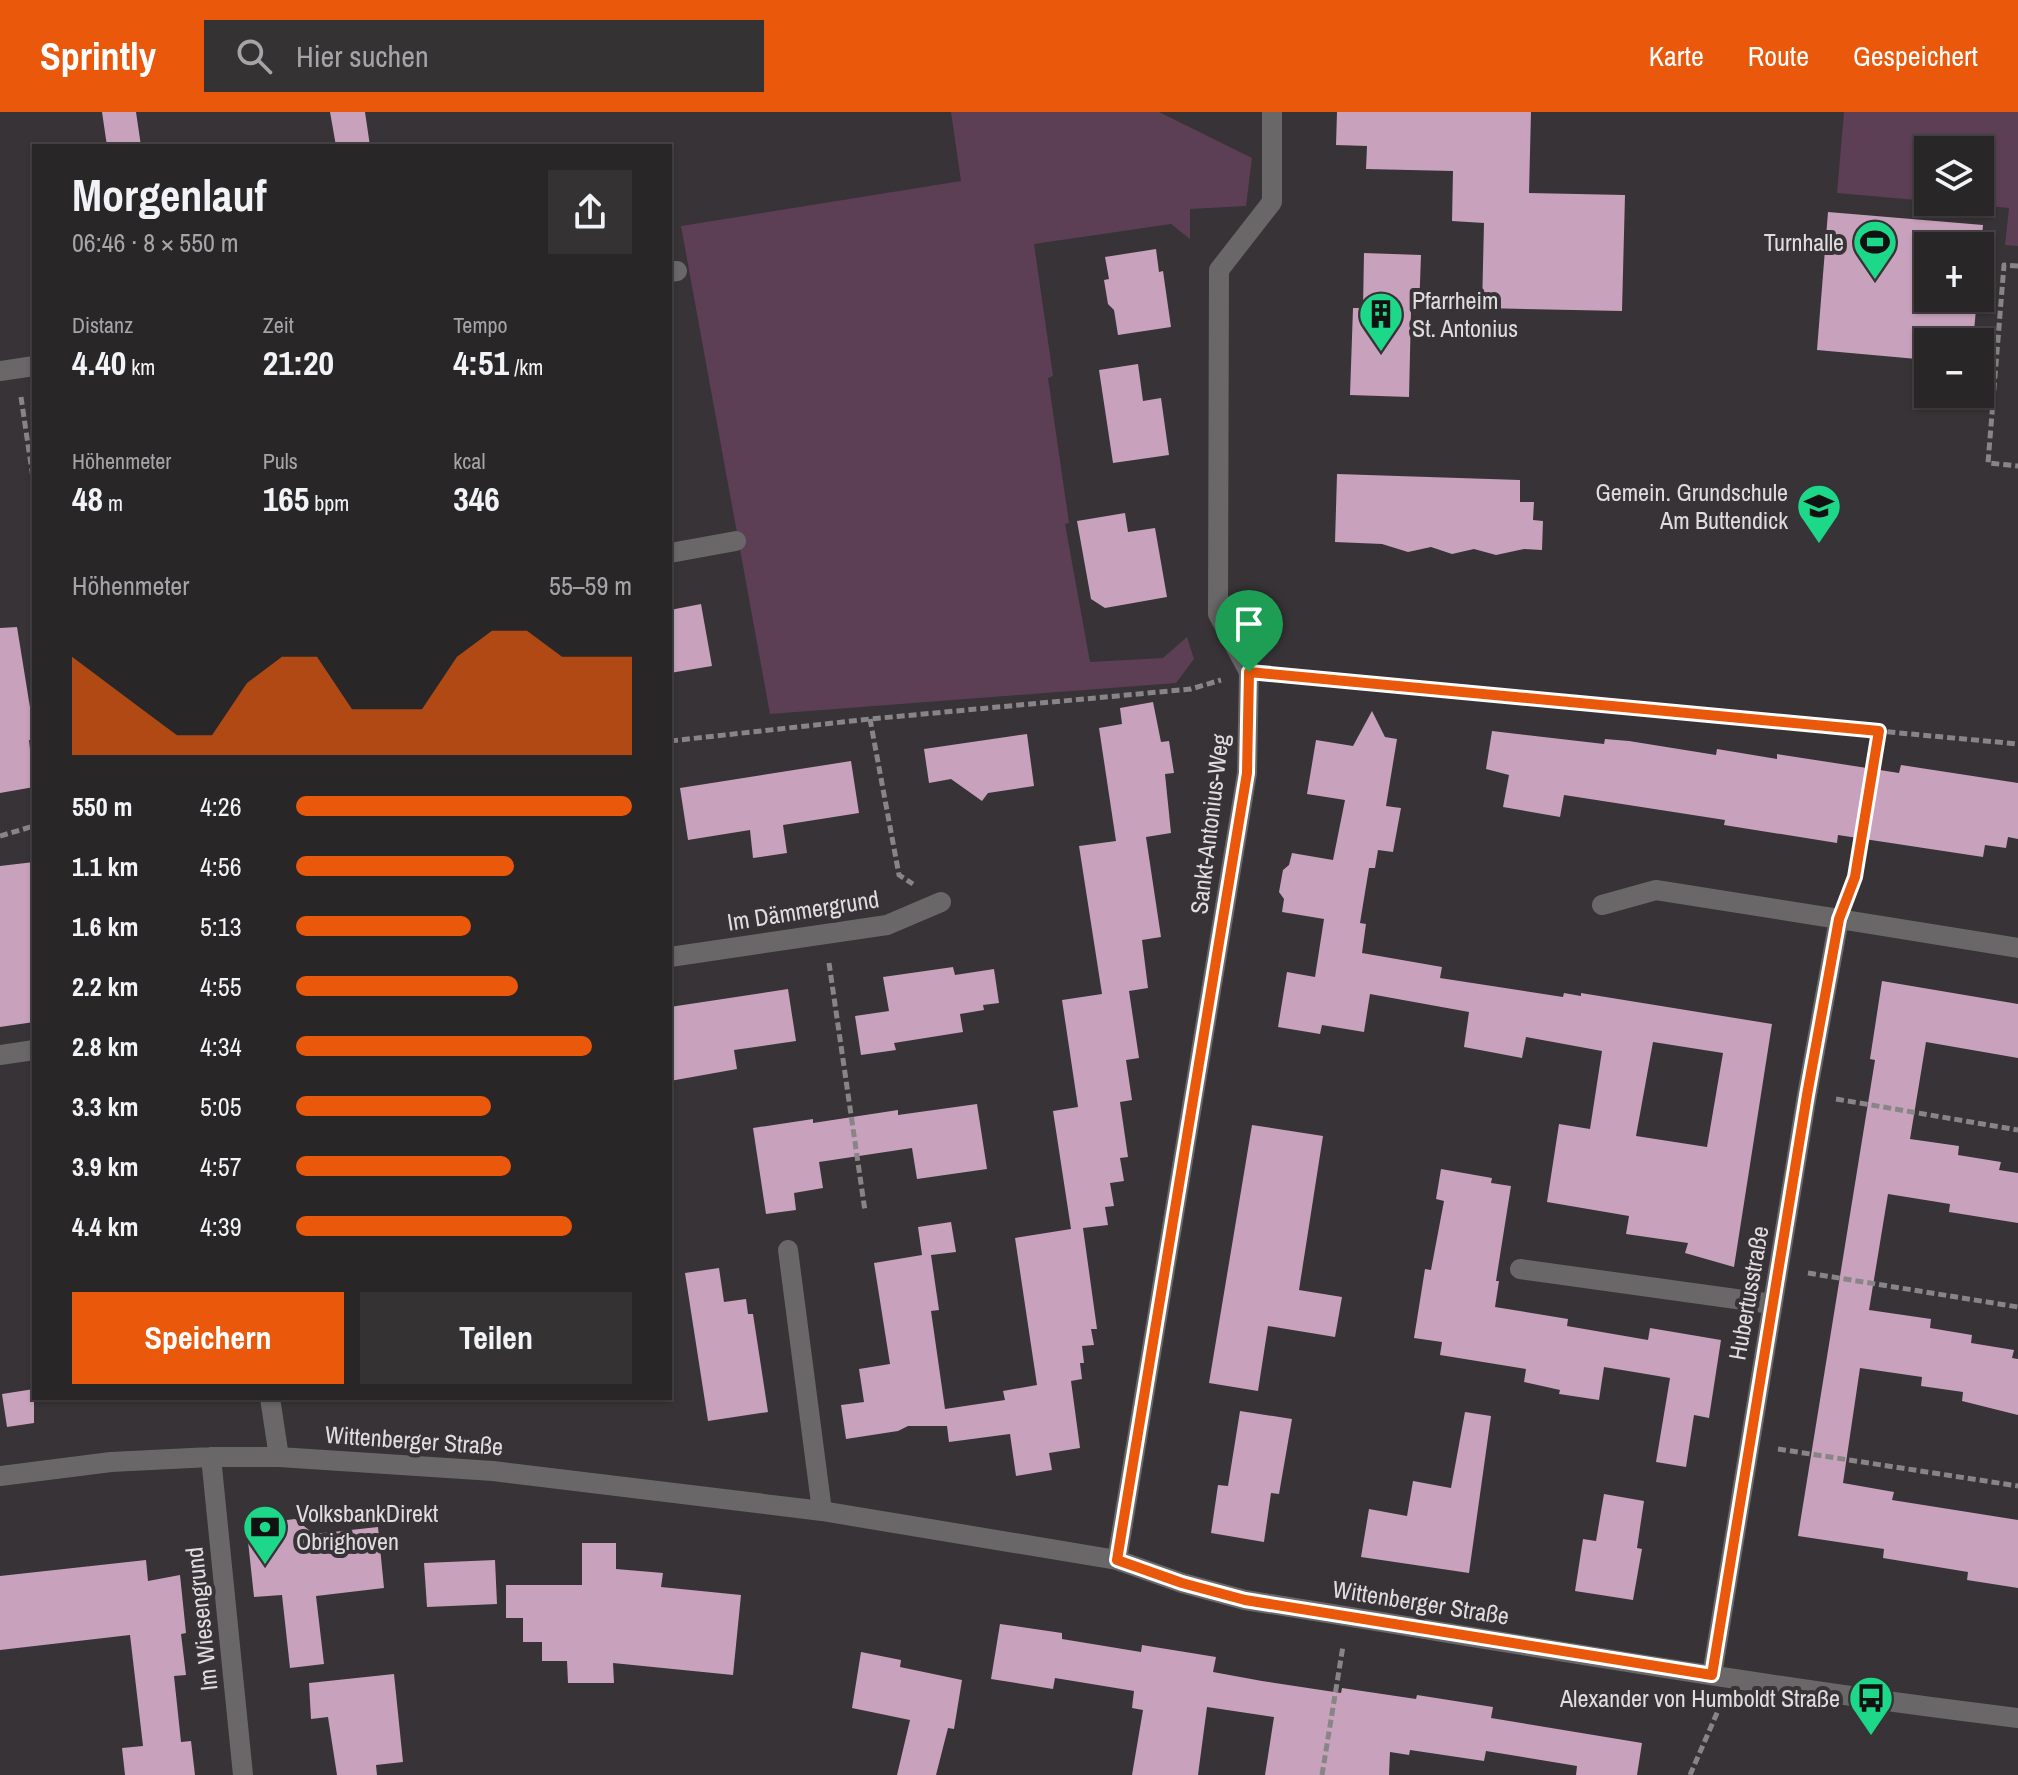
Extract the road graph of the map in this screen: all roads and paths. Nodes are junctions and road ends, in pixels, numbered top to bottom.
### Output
1 (1272, 112) edge
2 (2018, 266) edge
3 (17, 368) edge
4 (2018, 466) edge
5 (32, 471) edge
6 (736, 541) dead end
7 (672, 553) edge
8 (1249, 672) junction
9 (870, 719) junction
10 (1879, 731) junction
11 (672, 741) edge
12 (2018, 744) edge
13 (32, 827) edge
14 (0, 836) edge
15 (941, 902) joint
16 (1602, 905) dead end
17 (1839, 919) junction
18 (825, 935) junction
19 (2018, 948) edge
20 (672, 957) edge
21 (32, 1050) edge
22 (0, 1055) edge
23 (1807, 1095) junction
24 (2018, 1130) edge
25 (865, 1211) dead end
26 (788, 1250) dead end
27 (1779, 1268) junction
28 (1520, 1269) dead end
29 (1772, 1304) junction
30 (2018, 1307) edge
31 (270, 1400) edge
32 (1750, 1444) junction
33 (211, 1457) junction
34 (279, 1457) junction
35 (0, 1476) edge
36 (2018, 1486) edge
37 (822, 1511) junction
38 (1117, 1560) junction
39 (1347, 1616) junction
40 (1721, 1677) junction
41 (2018, 1718) edge
42 (243, 1775) edge
43 (1322, 1775) edge
44 (1690, 1775) edge

1 - 8 street, Sankt-Antonius-Weg
2 - 4 path
3 - 5 path
6 - 7 street
8 - 9 path
8 - 10 path
8 - 38 street, Sankt-Antonius-Weg
9 - 11 path
9 - 15 path
10 - 12 path
10 - 17 path
13 - 14 path
15 - 18 street, Im Dämmergrund
16 - 17 street
17 - 19 street
17 - 23 street, Hubertusstraße
18 - 20 street, Im Dämmergrund
18 - 25 path
21 - 22 street
23 - 24 path
23 - 27 street, Hubertusstraße
26 - 37 street
27 - 29 street, Hubertusstraße
27 - 30 path
28 - 29 street
29 - 32 street, Hubertusstraße
31 - 34 street
32 - 36 path
32 - 40 street, Hubertusstraße
33 - 34 street, Wittenberger Straße
33 - 35 street, Wittenberger Straße
33 - 42 street, Im Wiesengrund
34 - 37 street, Wittenberger Straße
37 - 38 street, Wittenberger Straße
38 - 39 street, Wittenberger Straße
39 - 40 street, Wittenberger Straße
39 - 43 path
40 - 41 street, Wittenberger Straße
40 - 44 path

